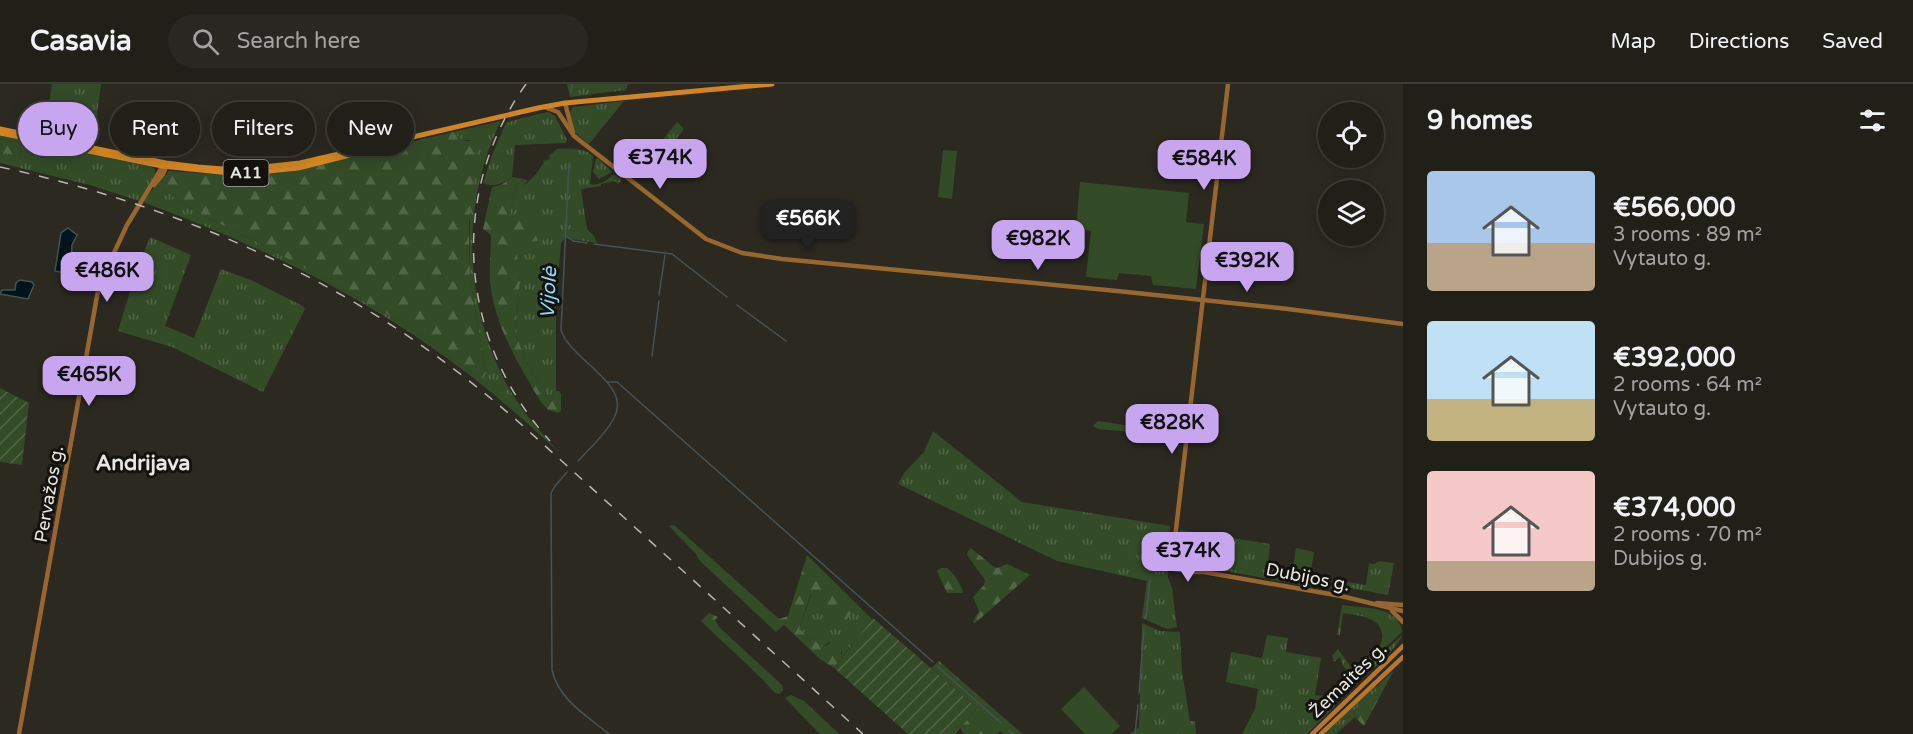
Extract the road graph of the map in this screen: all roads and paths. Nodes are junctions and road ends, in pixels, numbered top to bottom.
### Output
1 (772, 84) edge
2 (1228, 84) edge
3 (566, 103) junction
4 (538, 108) junction
5 (0, 131) edge
6 (574, 136) junction
7 (165, 165) junction
8 (1203, 300) junction
9 (1403, 324) edge
10 (1173, 562) junction
11 (1204, 572) junction
12 (1371, 603) junction
13 (1403, 605) edge
14 (1387, 608) junction
15 (1403, 611) edge
16 (1403, 622) edge
17 (1403, 640) edge
18 (1403, 646) edge
19 (1396, 652) junction
20 (1403, 657) edge
21 (20, 734) edge
22 (1312, 734) edge
23 (1321, 734) edge

1 - 3 highway, A11
2 - 8 main road
3 - 4 highway, A11
3 - 6 main road
4 - 6 main road
4 - 7 highway, A11
5 - 7 highway, A11
6 - 8 main road
7 - 21 main road, Pervažos g.
8 - 9 main road
8 - 10 main road
10 - 11 main road, Dubijos g.
10 - 11 main road, Dubijos g.
11 - 12 main road, Dubijos g.
12 - 13 main road, Dubijos g.
12 - 14 main road, Dubijos g.
14 - 15 main road, Dubijos g.
14 - 16 main road, Dubijos g.
17 - 19 main road
18 - 19 main road, Žemaitės g.
19 - 22 main road, Žemaitės g.
20 - 23 main road, Žemaitės g.

